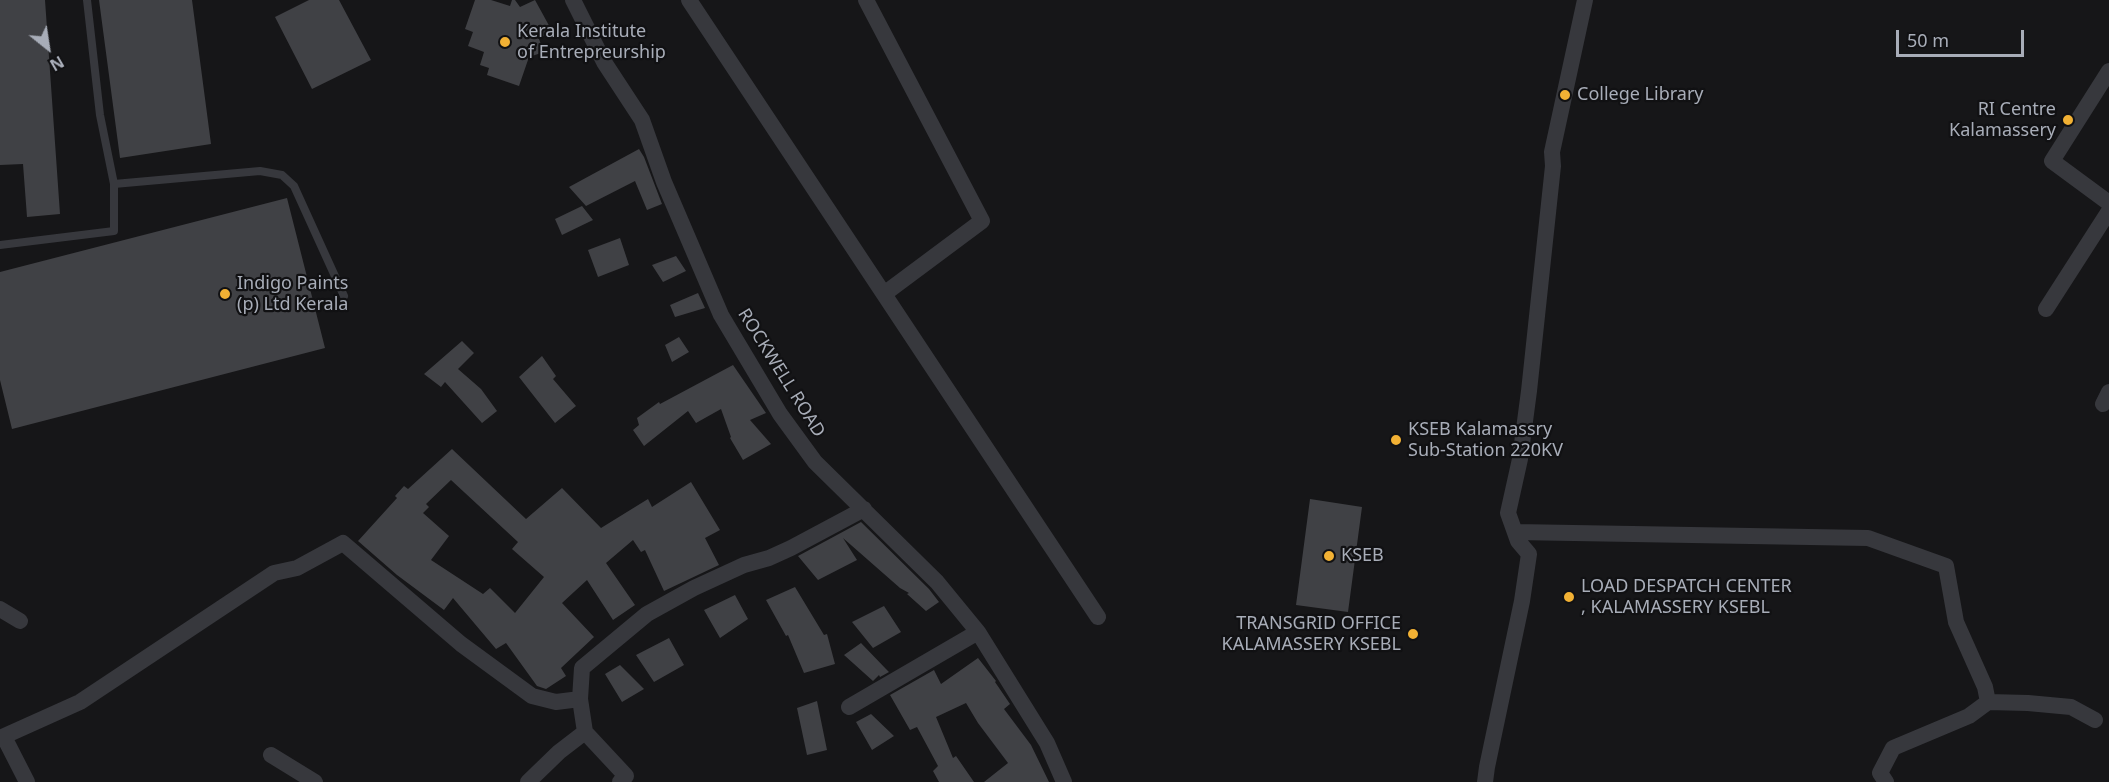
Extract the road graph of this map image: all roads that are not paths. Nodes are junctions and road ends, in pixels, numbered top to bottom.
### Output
1 (87, 0) edge
2 (573, 0) edge
3 (689, 0) edge
4 (866, 0) edge
5 (1586, 0) edge
6 (2109, 71) edge
7 (114, 184) junction
8 (2109, 203) edge
9 (2109, 211) edge
10 (0, 245) edge
11 (884, 294) junction
12 (344, 296) dead end
13 (2046, 309) dead end
14 (864, 509) junction
15 (1515, 532) junction
16 (0, 609) edge
17 (1098, 617) dead end
18 (20, 621) dead end
19 (978, 632) junction
20 (580, 699) junction
21 (1988, 702) junction
22 (849, 706) dead end
23 (2096, 720) dead end
24 (585, 732) junction
25 (2, 737) edge
26 (272, 755) dead end
27 (27, 782) edge
28 (315, 782) edge
29 (528, 782) edge
30 (620, 782) edge
31 (1064, 782) edge
32 (1485, 782) edge
33 (1886, 782) edge

1 - 7 lane
2 - 14 street, ROCKWELL ROAD
3 - 11 street
4 - 11 street
5 - 15 street
6 - 8 street
7 - 10 lane
7 - 12 lane
9 - 13 street
11 - 17 street
14 - 19 street, ROCKWELL ROAD
14 - 20 street
15 - 21 street
15 - 32 street
16 - 18 street
19 - 22 street
19 - 31 street, ROCKWELL ROAD
20 - 24 street
20 - 25 street
21 - 23 street
21 - 33 street
24 - 29 street
24 - 30 street
25 - 27 street
26 - 28 street

